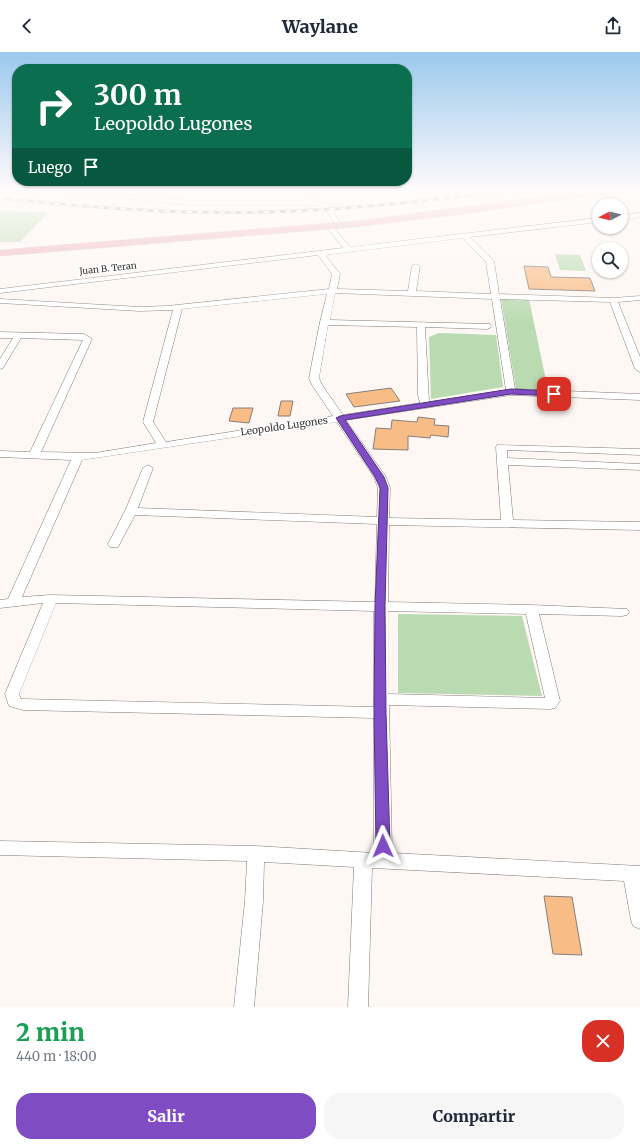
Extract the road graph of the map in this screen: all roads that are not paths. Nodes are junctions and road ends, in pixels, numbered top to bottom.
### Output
1 (228, 235) edge
2 (339, 235) edge
3 (477, 235) edge
4 (465, 236) junction
5 (348, 249) junction
6 (0, 253) edge
7 (321, 254) junction
8 (416, 266) dead end
9 (333, 290) junction
10 (0, 291) edge
11 (412, 293) junction
12 (496, 296) junction
13 (640, 298) edge
14 (613, 300) junction
15 (0, 301) edge
16 (178, 307) junction
17 (324, 322) junction
18 (487, 326) dead end
19 (421, 328) junction
20 (502, 333) junction
21 (0, 334) edge
22 (19, 335) junction
23 (628, 338) junction
24 (640, 338) edge
25 (0, 366) edge
26 (640, 369) edge
27 (511, 392) junction
28 (640, 397) edge
29 (425, 405) junction
30 (340, 418) junction
31 (162, 444) junction
32 (640, 452) edge
33 (0, 454) edge
34 (34, 455) junction
35 (78, 456) junction
36 (502, 461) junction
37 (640, 467) edge
38 (148, 468) dead end
39 (131, 511) junction
40 (383, 521) junction
41 (507, 524) junction
42 (640, 526) edge
43 (114, 544) dead end
44 (51, 599) junction
45 (6, 603) edge
46 (380, 606) junction
47 (531, 609) junction
48 (622, 612) dead end
49 (380, 706) junction
50 (0, 848) edge
51 (256, 854) junction
52 (363, 860) junction
53 (383, 860) junction
54 (636, 874) edge
55 (640, 920) edge
56 (244, 1007) edge
57 (358, 1007) edge

1 - 6 main road
2 - 5 street
3 - 4 street, Juan B. Teran
4 - 5 street, Juan B. Teran
4 - 12 street
5 - 7 street, Juan B. Teran
7 - 9 street
7 - 10 street, Juan B. Teran
8 - 11 street
9 - 11 street
9 - 16 street
9 - 17 street
11 - 12 street
12 - 14 street
12 - 20 street
13 - 14 street
14 - 23 street
15 - 16 street
16 - 31 street
17 - 19 street
17 - 30 street
18 - 19 street
19 - 20 street
19 - 29 street
20 - 27 street
21 - 22 street
22 - 25 street
22 - 34 street
23 - 24 street
23 - 26 street
27 - 28 street, Leopoldo Lugones
27 - 29 street, Leopoldo Lugones
29 - 30 street, Leopoldo Lugones
30 - 31 street, Leopoldo Lugones
30 - 40 street
31 - 35 street, Leopoldo Lugones
32 - 36 street
33 - 34 street, Leopoldo Lugones
34 - 35 street, Leopoldo Lugones
35 - 45 street
36 - 37 street
36 - 41 street
38 - 39 street
39 - 40 street
39 - 43 street
40 - 41 street
40 - 46 street
41 - 42 street
44 - 45 street
44 - 46 street
44 - 49 street
46 - 47 street
46 - 49 street
47 - 48 street
47 - 49 street
49 - 53 street
50 - 51 street
51 - 52 street
51 - 56 street
52 - 53 street
52 - 57 street
53 - 54 street
54 - 55 street

